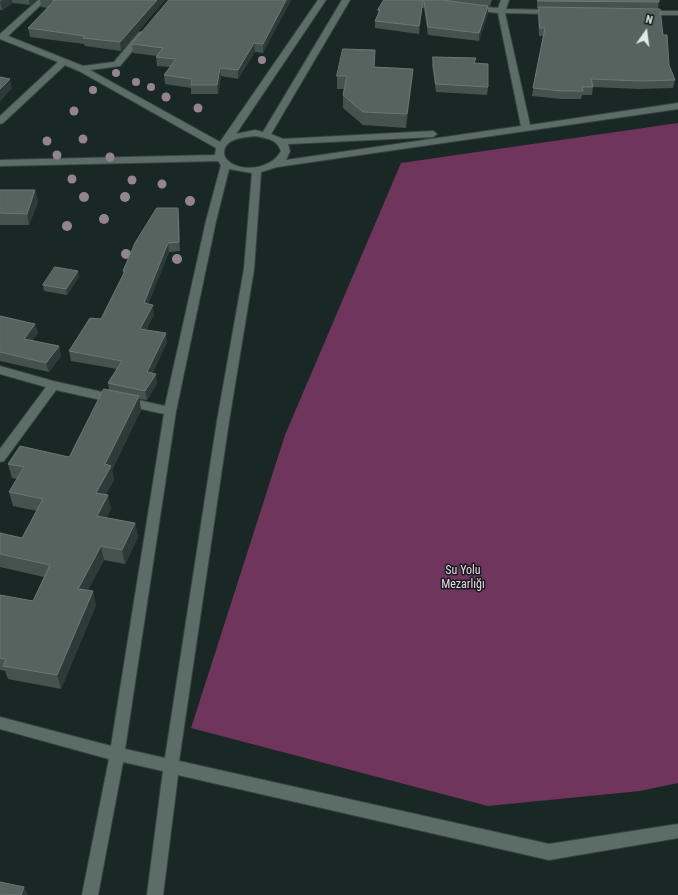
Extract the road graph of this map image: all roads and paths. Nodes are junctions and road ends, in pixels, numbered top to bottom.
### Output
1 (42, 0) edge
2 (322, 0) edge
3 (346, 0) edge
4 (505, 0) edge
5 (463, 7) edge
6 (501, 11) junction
7 (562, 12) edge
8 (632, 13) edge
9 (678, 13) edge
10 (146, 29) edge
11 (1, 36) edge
12 (63, 62) junction
13 (82, 69) junction
14 (678, 106) edge
15 (0, 121) edge
16 (526, 129) junction
17 (266, 134) junction
18 (282, 142) junction
19 (223, 144) junction
20 (223, 161) junction
21 (0, 163) edge
22 (277, 164) junction
23 (257, 170) junction
24 (0, 370) edge
25 (53, 385) junction
26 (170, 411) junction
27 (0, 458) edge
28 (0, 723) edge
29 (117, 754) junction
30 (170, 766) junction
31 (678, 831) edge
32 (90, 895) edge
33 (155, 895) edge

1 - 11 street
2 - 19 street
3 - 17 street
4 - 6 street
5 - 6 street
6 - 7 street
6 - 16 street
8 - 9 street
10 - 13 street
11 - 12 street
12 - 13 street
12 - 15 street
13 - 19 street
14 - 16 street
16 - 18 street
16 - 22 street
17 - 18 street
17 - 19 street
18 - 22 street
19 - 20 street
20 - 21 street
20 - 23 street
20 - 26 street
22 - 23 street
23 - 30 street
24 - 25 street
25 - 26 street
25 - 27 street
26 - 29 street
28 - 29 street
29 - 30 street
29 - 32 street
30 - 31 street
30 - 33 street

